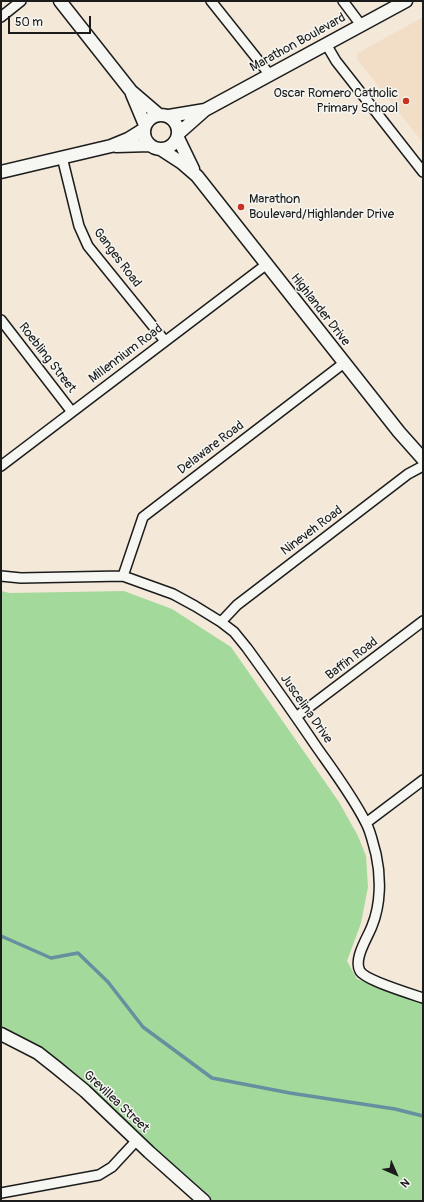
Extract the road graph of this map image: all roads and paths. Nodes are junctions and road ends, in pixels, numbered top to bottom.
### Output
1 (21, 1) edge
2 (60, 1) edge
3 (212, 1) edge
4 (343, 1) edge
5 (406, 1) edge
6 (1, 17) edge
7 (361, 25) junction
8 (326, 44) junction
9 (270, 75) junction
10 (131, 91) junction
11 (205, 110) junction
12 (164, 116) junction
13 (145, 127) junction
14 (178, 135) junction
15 (150, 145) junction
16 (111, 146) junction
17 (162, 150) junction
18 (62, 157) junction
19 (1, 172) edge
20 (423, 172) edge
21 (197, 176) junction
22 (267, 264) junction
23 (1, 320) edge
24 (164, 341) junction
25 (344, 363) junction
26 (72, 412) junction
27 (423, 459) edge
28 (1, 466) edge
29 (423, 466) edge
30 (1, 576) edge
31 (123, 576) junction
32 (423, 621) edge
33 (221, 622) junction
34 (296, 717) junction
35 (423, 780) edge
36 (366, 823) junction
37 (423, 998) edge
38 (1, 1034) edge
39 (137, 1140) junction
40 (1, 1193) edge
41 (204, 1201) edge

1 - 6 street
2 - 10 street
3 - 9 street
4 - 7 street
5 - 7 street, Marathon Boulevard
7 - 8 street, Marathon Boulevard
8 - 9 street, Marathon Boulevard
8 - 20 street
9 - 11 street, Marathon Boulevard
10 - 12 street
10 - 13 street
11 - 12 street, Marathon Boulevard
11 - 14 street, Marathon Boulevard
12 - 13 street
12 - 14 street
13 - 15 street
13 - 16 street
14 - 17 street
14 - 21 street, Highlander Drive
15 - 16 street
15 - 17 street
16 - 18 street
17 - 21 street, Highlander Drive
18 - 19 street
18 - 24 street, Ganges Road
21 - 22 street, Highlander Drive
22 - 24 street, Millennium Road
22 - 25 street, Highlander Drive
23 - 26 street, Roebling Street
24 - 26 street, Millennium Road
25 - 27 street, Highlander Drive
25 - 31 street, Delaware Road
26 - 28 street, Millennium Road
29 - 33 street, Nineveh Road
30 - 31 street, Juscelina Drive
31 - 33 street, Juscelina Drive
32 - 34 street, Baffin Road
33 - 34 street, Juscelina Drive
34 - 36 street, Juscelina Drive
35 - 36 street
36 - 37 street, Juscelina Drive
38 - 39 street, Grevillea Street
39 - 40 street
39 - 41 street, Grevillea Street

